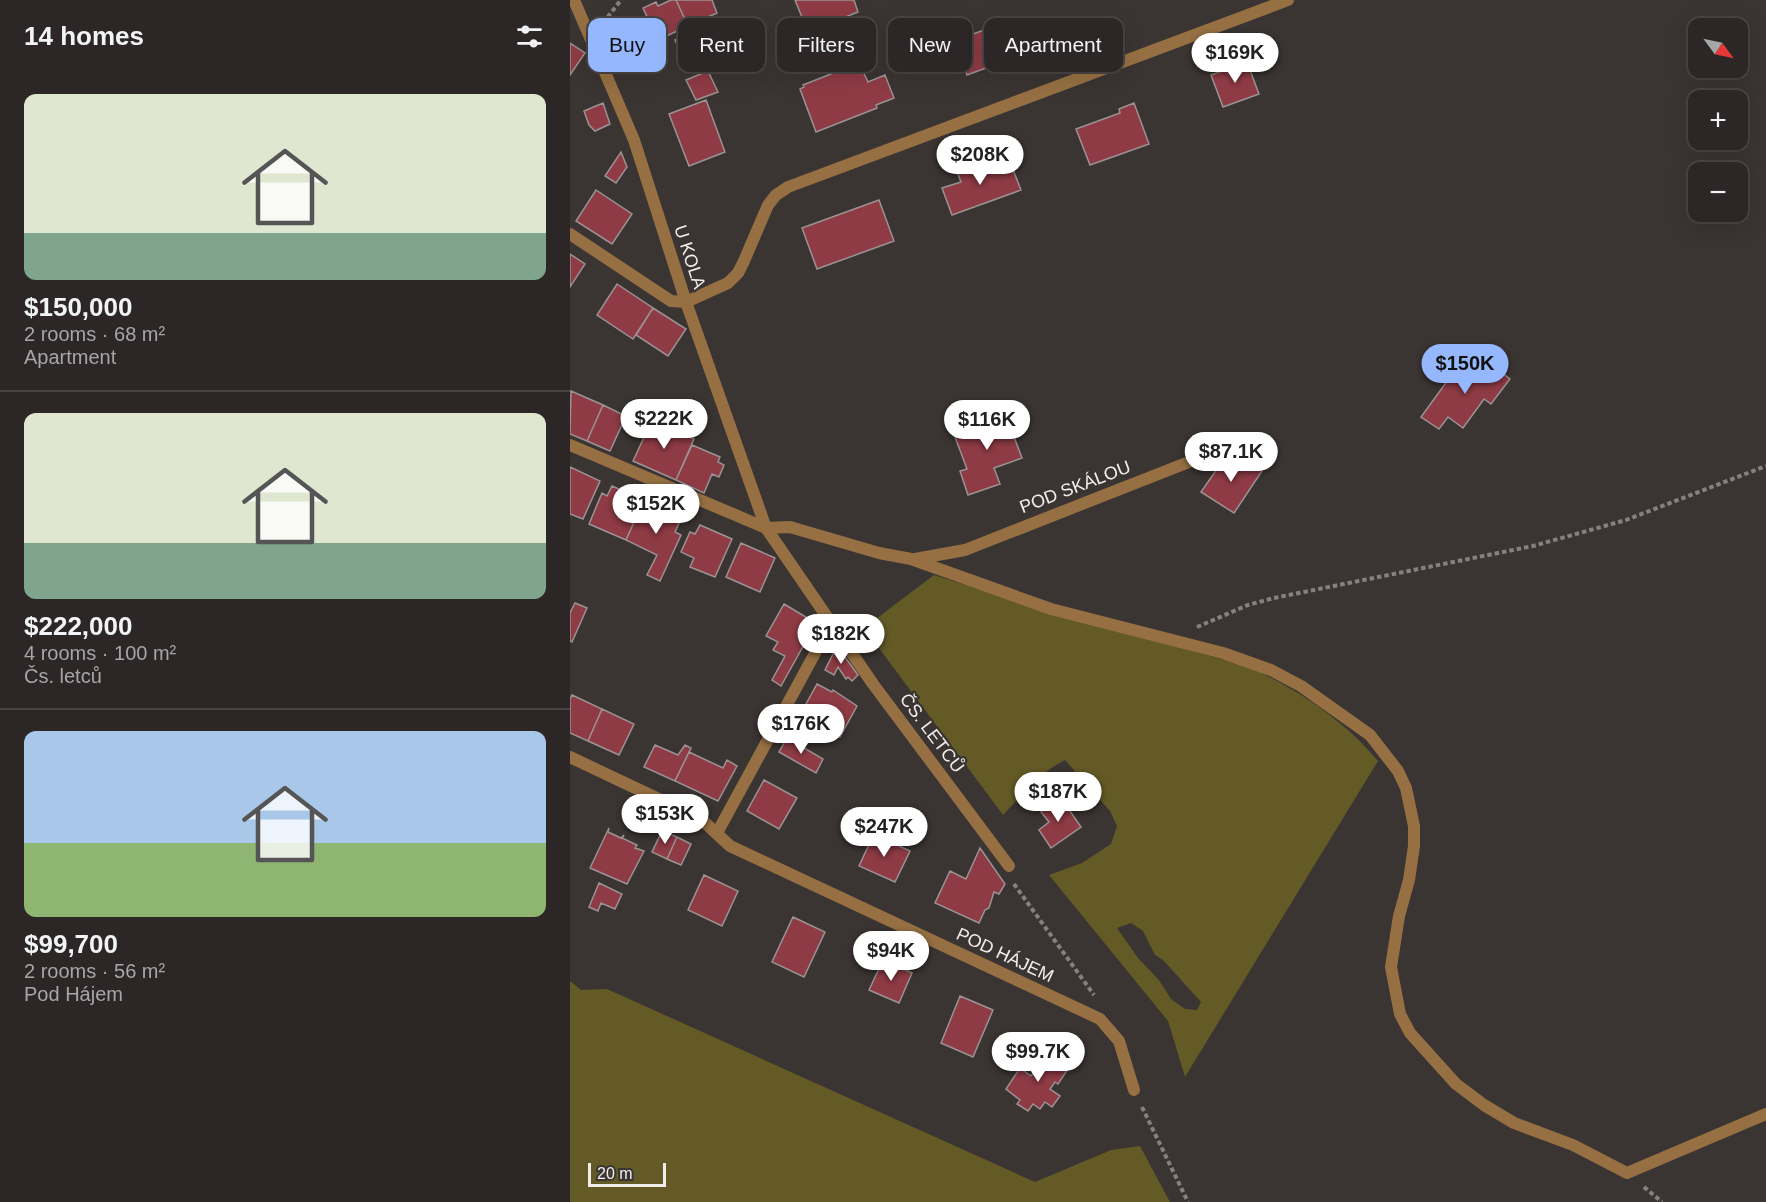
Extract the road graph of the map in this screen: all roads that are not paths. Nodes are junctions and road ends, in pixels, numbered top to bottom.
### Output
1 (574, 0) edge
2 (1288, 0) edge
3 (570, 234) edge
4 (686, 302) junction
5 (1250, 438) dead end
6 (570, 446) edge
7 (766, 528) junction
8 (911, 559) junction
9 (832, 622) junction
10 (570, 757) edge
11 (717, 833) junction
12 (1009, 866) road end
13 (1134, 1090) road end
14 (1766, 1114) edge

1 - 4 street, U KOLA
2 - 4 street
3 - 4 street
4 - 7 street, U KOLA
5 - 8 street, POD SKÁLOU
6 - 7 street
7 - 8 street
7 - 9 street, ČS. LETCŮ
8 - 14 street
9 - 11 street
9 - 12 street, ČS. LETCŮ
10 - 11 street, POD HÁJEM
11 - 13 street, POD HÁJEM

